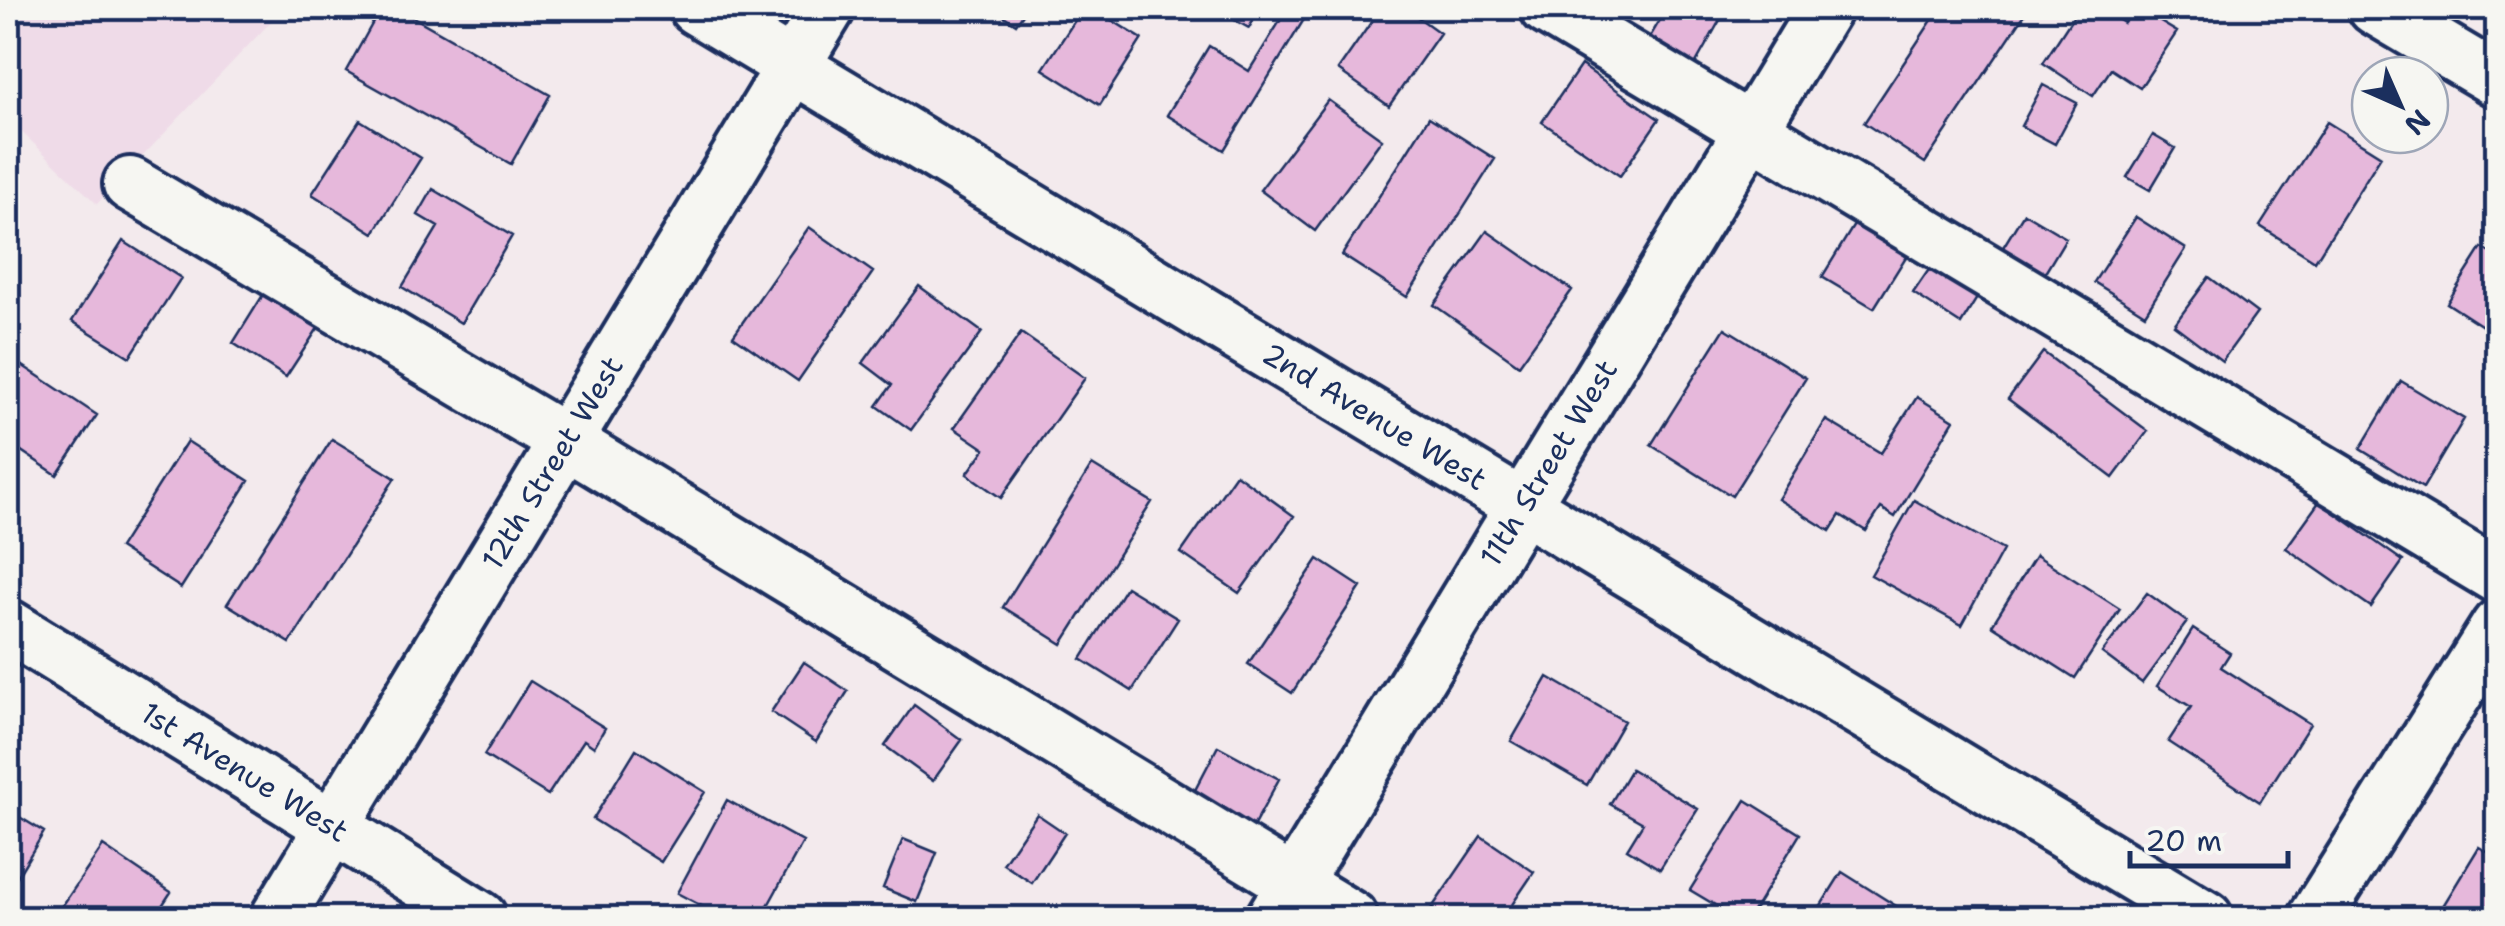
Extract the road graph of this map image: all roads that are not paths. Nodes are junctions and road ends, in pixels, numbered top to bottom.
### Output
1 (696, 8) edge
2 (828, 8) edge
3 (1547, 8) edge
4 (1825, 8) edge
5 (2376, 8) edge
6 (794, 67) junction
7 (2498, 81) edge
8 (1751, 130) junction
9 (130, 184) dead end
10 (565, 441) junction
11 (1522, 506) junction
12 (2498, 577) edge
13 (8, 626) edge
14 (2498, 626) edge
15 (332, 830) junction
16 (1283, 901) edge
17 (277, 918) edge
18 (480, 918) edge
19 (1351, 918) edge
20 (2206, 918) edge
21 (2316, 918) edge

1 - 6 street, 2nd Avenue West
2 - 6 street, 12th Street West
3 - 8 street
4 - 8 street, 11th Street West
5 - 7 street
6 - 10 street, 12th Street West
6 - 11 street, 2nd Avenue West
8 - 11 street, 11th Street West
8 - 12 street
9 - 10 street
10 - 15 street, 12th Street West
10 - 16 street
11 - 16 street, 11th Street West
11 - 20 street, 2nd Avenue West
13 - 15 street, 1st Avenue West
14 - 21 street
15 - 17 street, 12th Street West
15 - 18 street, 1st Avenue West
16 - 19 street

